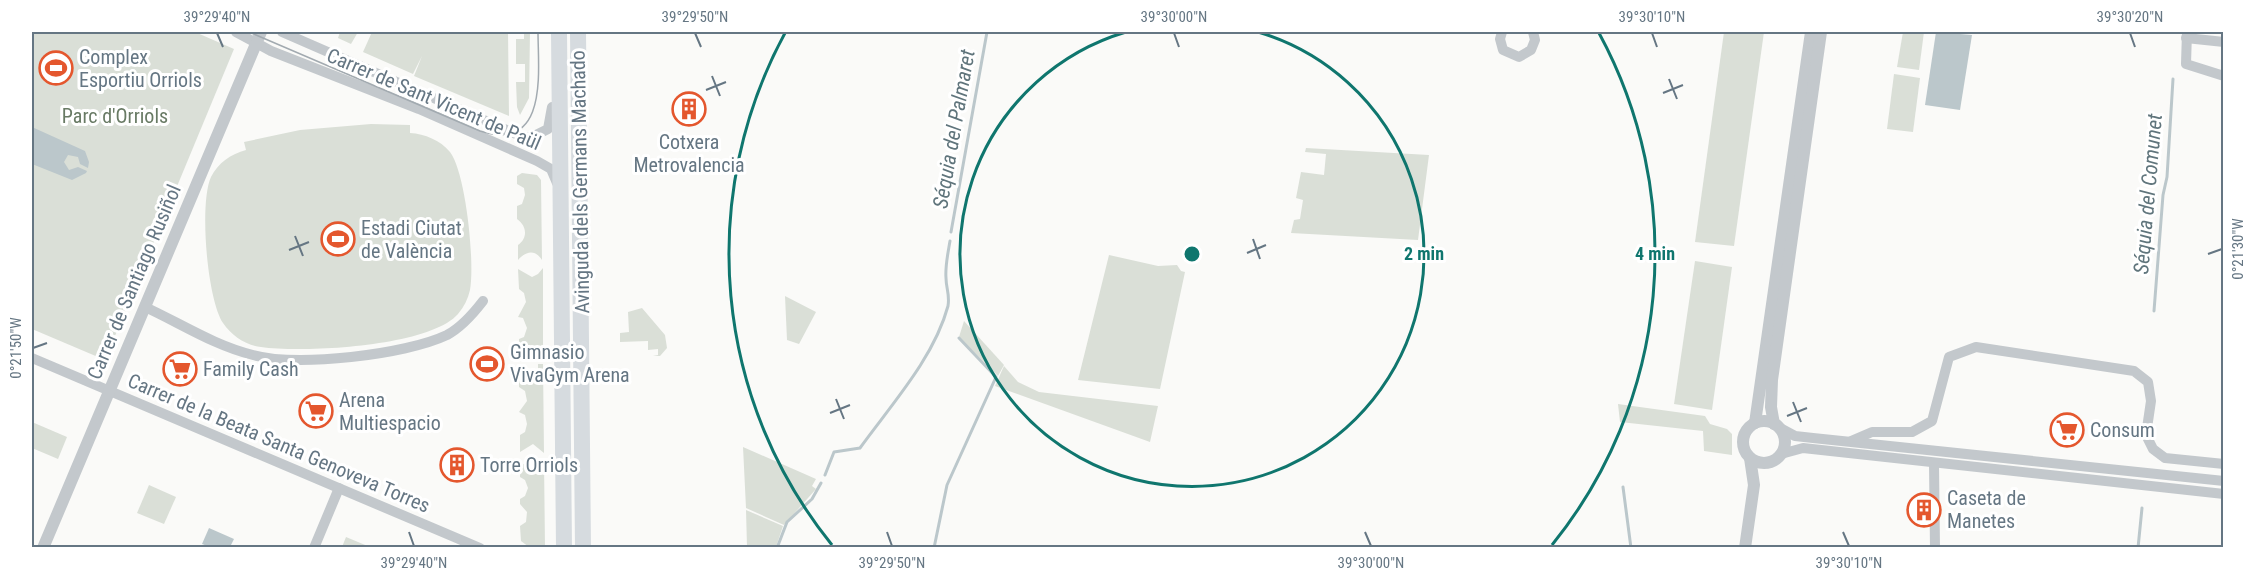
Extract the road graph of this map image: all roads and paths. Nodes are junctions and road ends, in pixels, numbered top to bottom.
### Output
1 (236, 32) edge
2 (282, 32) edge
3 (578, 32) edge
4 (1502, 32) edge
5 (1533, 32) edge
6 (1811, 32) edge
7 (1821, 32) edge
8 (2186, 35) edge
9 (259, 37) edge
10 (559, 38) edge
11 (2223, 42) edge
12 (2223, 76) edge
13 (561, 204) junction
14 (483, 301) dead end
15 (144, 307) junction
16 (32, 358) edge
17 (109, 391) junction
18 (1755, 423) junction
19 (1777, 426) junction
20 (1851, 441) junction
21 (1781, 454) junction
22 (1750, 458) junction
23 (1768, 463) junction
24 (1934, 464) junction
25 (2223, 464) edge
26 (2223, 481) edge
27 (1754, 485) junction
28 (339, 488) junction
29 (2223, 494) edge
30 (43, 548) edge
31 (314, 548) edge
32 (480, 548) edge
33 (564, 548) edge
34 (583, 548) edge
35 (1746, 548) edge
36 (1935, 548) edge

1 - 9 street, Carrer de Sant Vicent de Paül
2 - 10 street, Carrer de Sant Vicent de Paül
3 - 34 main road, Avinguda dels Germans Machado
4 - 5 street
6 - 18 street
7 - 19 street
8 - 11 street
8 - 12 street
9 - 13 street, Carrer de Sant Vicent de Paül
9 - 15 street, Carrer de Santiago Rusiñol
10 - 13 main road
13 - 33 main road
14 - 15 street
15 - 17 street, Carrer de Santiago Rusiñol
16 - 17 street, Carrer de la Beata Santa Genoveva Torres
17 - 28 street, Carrer de la Beata Santa Genoveva Torres
17 - 30 street, Carrer de Santiago Rusiñol
18 - 19 street
18 - 22 street
19 - 20 street
19 - 21 street
20 - 25 street
20 - 26 street
21 - 23 street
21 - 24 street
22 - 23 street
22 - 27 street
23 - 27 street
24 - 29 street
24 - 36 street
27 - 35 street
28 - 31 street
28 - 32 street, Carrer de la Beata Santa Genoveva Torres

